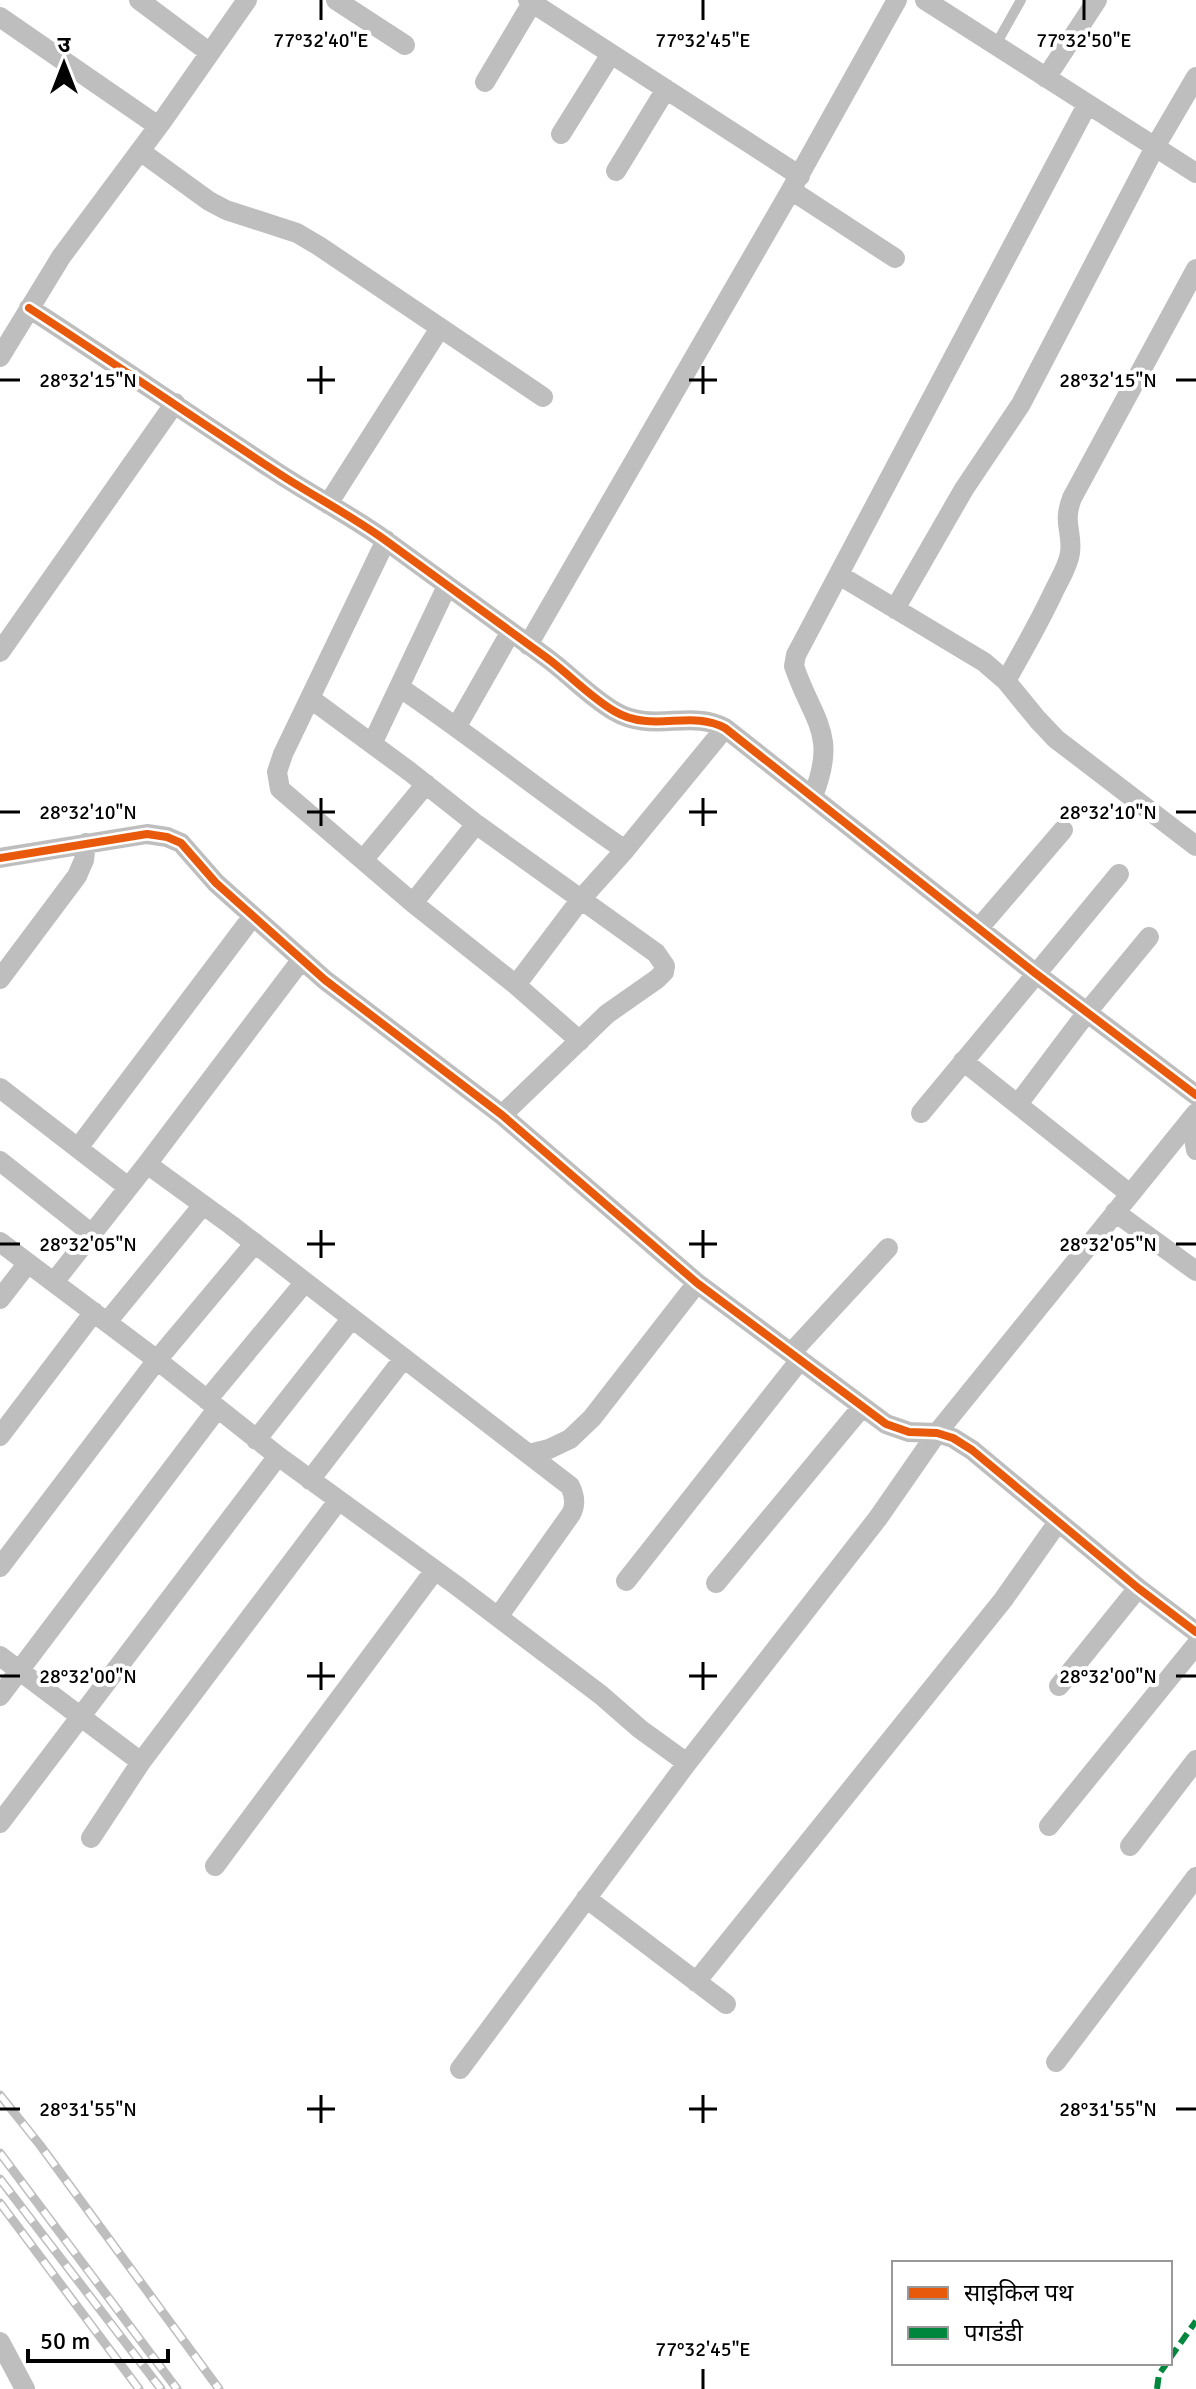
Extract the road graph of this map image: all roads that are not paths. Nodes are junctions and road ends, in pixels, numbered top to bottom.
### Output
1 (139, 0) edge
2 (247, 0) edge
3 (336, 0) edge
4 (897, 0) edge
5 (925, 0) edge
6 (1021, 0) edge
7 (1097, 0) edge
8 (530, 1) edge
9 (0, 17) edge
10 (405, 45) dead end
11 (995, 46) junction
12 (210, 53) junction
13 (611, 54) junction
14 (1196, 77) edge
15 (1046, 78) junction
16 (485, 82) dead end
17 (666, 89) junction
18 (1087, 105) junction
19 (158, 126) junction
20 (561, 134) dead end
21 (1155, 147) junction
22 (140, 151) junction
23 (616, 171) dead end
24 (1196, 173) edge
25 (795, 183) junction
26 (895, 258) dead end
27 (1196, 269) edge
28 (29, 308) junction
29 (8, 324) edge
30 (440, 328) junction
31 (0, 357) edge
32 (543, 397) dead end
33 (175, 403) junction
34 (328, 504) junction
35 (386, 540) junction
36 (839, 575) junction
37 (447, 586) junction
38 (895, 609) junction
39 (510, 633) junction
40 (528, 645) junction
41 (0, 652) edge
42 (1006, 681) junction
43 (399, 687) junction
44 (311, 699) junction
45 (457, 726) junction
46 (725, 728) junction
47 (372, 744) junction
48 (426, 784) junction
49 (813, 796) junction
50 (476, 824) junction
51 (1063, 830) dead end
52 (86, 843) junction
53 (1196, 846) edge
54 (625, 850) junction
55 (0, 858) edge
56 (363, 860) junction
57 (1119, 874) dead end
58 (581, 899) junction
59 (413, 903) junction
60 (253, 916) junction
61 (979, 928) junction
62 (1149, 937) dead end
63 (302, 959) junction
64 (1035, 973) junction
65 (0, 979) edge
66 (516, 985) junction
67 (1088, 1011) junction
68 (580, 1041) junction
69 (963, 1061) junction
70 (0, 1088) edge
71 (1196, 1095) edge
72 (1018, 1104) junction
73 (921, 1113) dead end
74 (1196, 1114) edge
75 (502, 1115) junction
76 (78, 1148) junction
77 (1196, 1150) edge
78 (0, 1161) edge
79 (147, 1164) junction
80 (128, 1187) junction
81 (1130, 1194) junction
82 (203, 1205) junction
83 (1115, 1212) junction
84 (92, 1234) junction
85 (0, 1242) edge
86 (255, 1243) junction
87 (888, 1248) dead end
88 (28, 1263) junction
89 (1196, 1271) edge
90 (54, 1282) junction
91 (305, 1282) junction
92 (697, 1283) junction
93 (0, 1299) edge
94 (100, 1317) junction
95 (352, 1318) junction
96 (796, 1357) junction
97 (404, 1358) junction
98 (157, 1360) junction
99 (212, 1405) junction
100 (862, 1407) junction
101 (937, 1433) junction
102 (0, 1436) edge
103 (256, 1440) junction
104 (529, 1454) junction
105 (278, 1456) junction
106 (310, 1480) junction
107 (338, 1501) junction
108 (1058, 1522) junction
109 (0, 1567) edge
110 (435, 1570) junction
111 (626, 1581) dead end
112 (716, 1583) dead end
113 (1138, 1588) junction
114 (498, 1617) junction
115 (1196, 1632) edge
116 (1196, 1645) edge
117 (0, 1656) edge
118 (19, 1670) junction
119 (1059, 1686) dead end
120 (0, 1696) edge
121 (81, 1717) junction
122 (1196, 1760) edge
123 (141, 1762) junction
124 (687, 1763) junction
125 (0, 1823) edge
126 (1049, 1826) dead end
127 (91, 1838) dead end
128 (1130, 1846) dead end
129 (215, 1866) dead end
130 (1196, 1877) edge
131 (586, 1898) junction
132 (696, 1982) junction
133 (726, 2004) dead end
134 (1056, 2062) dead end
135 (460, 2069) dead end
136 (0, 2342) edge
137 (25, 2389) edge

1 - 12 street
2 - 12 street
3 - 10 street
4 - 25 street
5 - 11 street
6 - 11 lane
7 - 15 street
8 - 13 street
8 - 16 street
9 - 19 street
11 - 15 street
12 - 19 street
13 - 17 street
13 - 20 street
14 - 21 street
15 - 18 street
17 - 23 street
17 - 25 street
18 - 21 street
18 - 36 street
19 - 22 street
21 - 24 street
21 - 38 street
22 - 28 street
22 - 30 street
25 - 26 street
25 - 40 street
27 - 42 street
28 - 29 street
28 - 33 street
29 - 31 street
30 - 32 street
30 - 34 street
33 - 34 street
33 - 41 street
34 - 35 street
35 - 37 street
35 - 44 street
36 - 38 street
36 - 49 street
37 - 39 street
37 - 43 street
38 - 42 street
39 - 40 street
39 - 45 street
40 - 46 street
42 - 53 street
43 - 45 street
43 - 47 street
44 - 47 street
44 - 56 street
45 - 54 street
46 - 49 street
46 - 54 street
47 - 48 street
48 - 50 street
48 - 56 street
49 - 61 street
50 - 58 street
50 - 59 street
51 - 61 street
52 - 55 street
52 - 60 street
52 - 65 street
54 - 58 street
56 - 59 street
57 - 64 street
58 - 66 street
58 - 68 street
59 - 66 street
60 - 63 street
60 - 76 street
61 - 64 street
62 - 67 street
63 - 75 street
63 - 79 street
64 - 67 street
64 - 69 street
66 - 68 street
67 - 71 street
67 - 72 street
68 - 75 street
69 - 72 street
69 - 73 street
70 - 76 street
72 - 81 street
74 - 77 street
74 - 81 street
75 - 92 street
76 - 80 street
78 - 84 street
79 - 80 street
79 - 82 street
80 - 84 street
81 - 83 street
82 - 86 street
82 - 94 street
83 - 89 street
83 - 101 street
84 - 90 street
85 - 88 street
86 - 91 street
86 - 98 street
87 - 96 street
88 - 90 street
88 - 93 street
90 - 94 street
91 - 95 street
91 - 99 street
92 - 96 street
92 - 104 street
94 - 98 street
94 - 102 street
95 - 97 street
95 - 103 street
96 - 100 street
96 - 111 street
97 - 104 street
97 - 106 street
98 - 99 street
98 - 109 street
99 - 103 street
99 - 118 street
100 - 101 street
100 - 112 street
101 - 108 street
101 - 124 street
103 - 105 street
104 - 114 street
105 - 106 street
105 - 121 street
106 - 107 street
107 - 110 street
107 - 123 street
108 - 113 street
108 - 132 street
110 - 114 street
110 - 129 street
113 - 115 street
113 - 119 street
114 - 124 street
116 - 126 street
117 - 118 street
118 - 120 street
118 - 121 street
121 - 123 street
121 - 125 street
122 - 128 street
123 - 127 street
124 - 131 street
130 - 134 street
131 - 132 street
131 - 135 street
132 - 133 street
136 - 137 street

